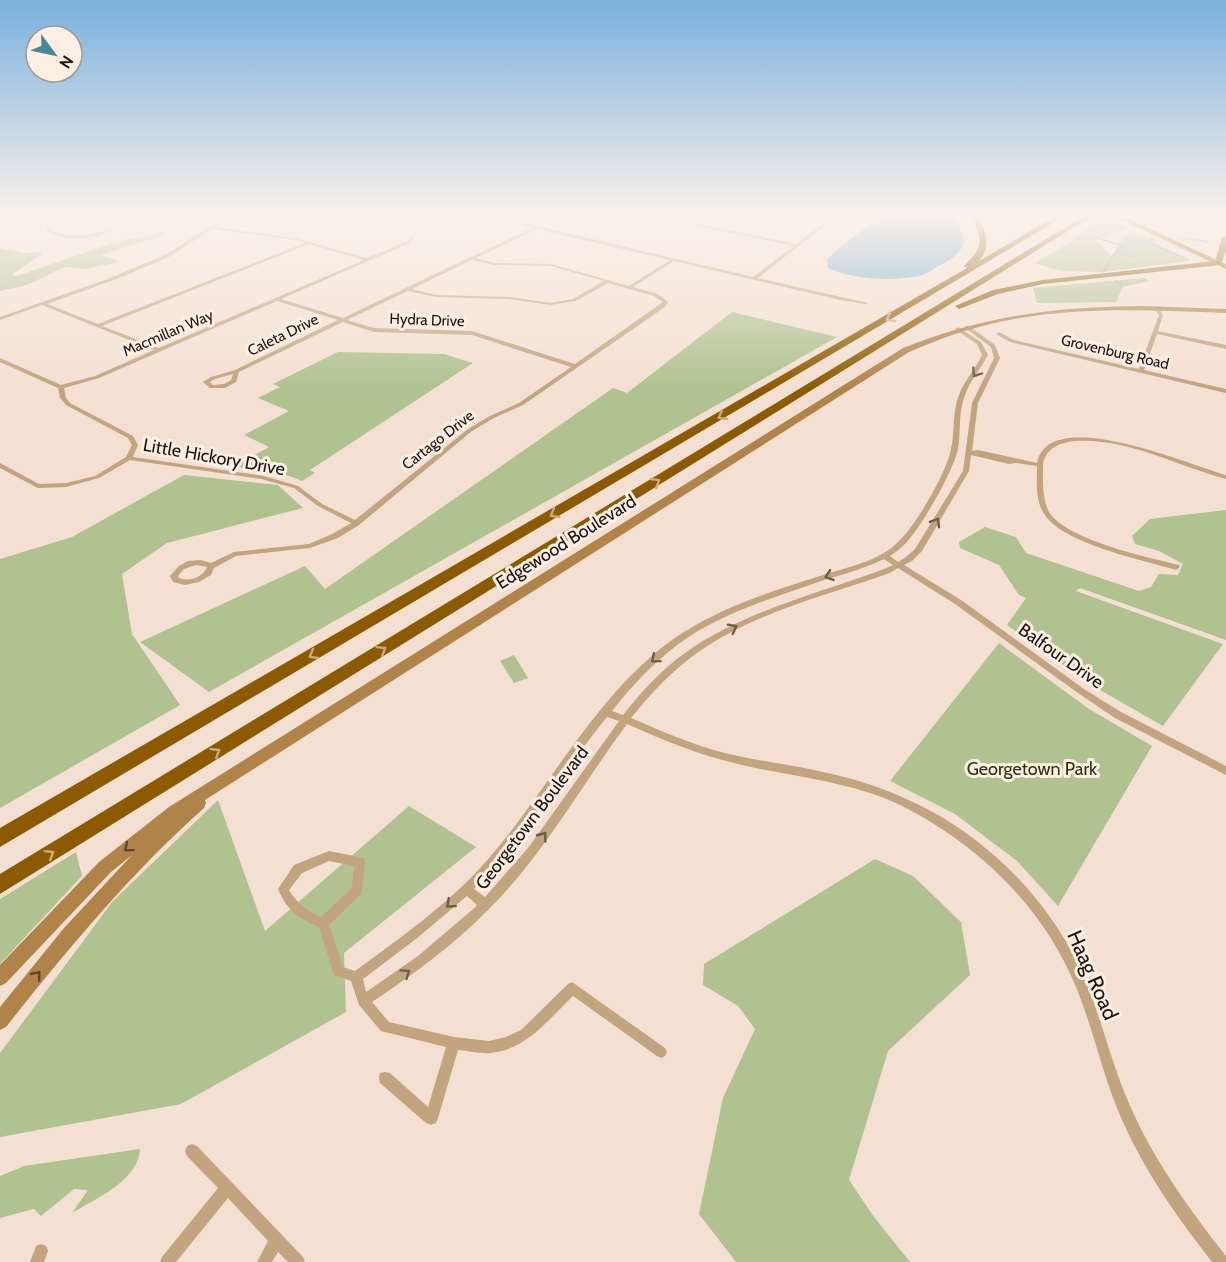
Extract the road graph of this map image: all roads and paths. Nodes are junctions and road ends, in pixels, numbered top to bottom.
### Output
1 (129, 272) edge
2 (236, 272) edge
3 (342, 272) edge
4 (442, 272) edge
5 (574, 272) edge
6 (655, 272) edge
7 (724, 272) edge
8 (763, 272) edge
9 (959, 272) edge
10 (969, 272) edge
11 (999, 272) edge
12 (1149, 272) edge
13 (754, 279) junction
14 (609, 281) junction
15 (630, 288) junction
16 (407, 289) junction
17 (925, 298) junction
18 (664, 299) joint
19 (279, 300) junction
20 (866, 303) dead end
21 (43, 304) junction
22 (1156, 308) junction
23 (1226, 311) edge
24 (0, 319) edge
25 (341, 321) junction
26 (98, 326) junction
27 (963, 328) junction
28 (1156, 332) junction
29 (999, 334) dead end
30 (1226, 347) edge
31 (158, 350) junction
32 (0, 360) edge
33 (574, 366) junction
34 (237, 371) junction
35 (1140, 371) junction
36 (819, 382) junction
37 (61, 387) junction
38 (1226, 391) edge
39 (970, 453) junction
40 (129, 458) junction
41 (0, 465) edge
42 (1040, 465) junction
43 (1226, 477) edge
44 (356, 523) junction
45 (884, 556) junction
46 (898, 565) junction
47 (211, 566) junction
48 (1176, 567) dead end
49 (605, 712) junction
50 (626, 719) junction
51 (1226, 771) edge
52 (228, 780) junction
53 (0, 838) edge
54 (0, 885) edge
55 (467, 890) junction
56 (486, 905) junction
57 (323, 923) junction
58 (0, 977) edge
59 (356, 977) junction
60 (363, 1001) junction
61 (0, 1021) edge
62 (454, 1042) junction
63 (661, 1052) dead end
64 (385, 1078) dead end
65 (192, 1151) dead end
66 (227, 1188) junction
67 (277, 1241) junction
68 (167, 1262) edge
69 (264, 1262) edge
70 (298, 1262) edge
71 (1221, 1262) edge

1 - 21 street
2 - 26 street
3 - 19 street, Macmillan Way
4 - 16 street, Caleta Drive
5 - 14 street
6 - 15 street
7 - 13 street
8 - 13 street
9 - 17 highway
10 - 17 highway
11 - 36 highway
12 - 36 highway
13 - 20 street
14 - 15 street
14 - 16 street
15 - 18 street
16 - 25 street, Caleta Drive
17 -> 53 highway
18 - 33 street, Cartago Drive
19 - 25 street, Hydra Drive
19 - 31 street, Macmillan Way
21 - 24 street
21 - 26 street
22 - 23 street, Edgewood Boulevard
22 - 27 street, Edgewood Boulevard
22 - 28 street
25 - 33 street, Hydra Drive
25 - 34 street, Caleta Drive
26 - 31 street
27 - 39 street, Georgetown Boulevard
27 -> 45 street, Georgetown Boulevard
27 - 52 street, Edgewood Boulevard
28 - 30 street
28 - 35 street
29 - 35 street, Grovenburg Road
31 - 37 street, Macmillan Way
32 - 37 street
33 - 44 street, Cartago Drive
34 - 34 street, Caleta Drive
35 - 38 street, Grovenburg Road
54 -> 36 highway
37 - 40 street
39 - 42 street
46 -> 39 street, Georgetown Boulevard
40 - 41 street
40 - 44 street, Little Hickory Drive
42 - 43 street
42 - 48 street
44 - 47 street, Cartago Drive
45 - 46 street, Balfour Drive
45 -> 49 street, Georgetown Boulevard
50 -> 46 street, Georgetown Boulevard
46 - 51 street, Balfour Drive
47 - 47 street, Cartago Drive
49 - 50 street, Haag Road
49 - 55 street, Georgetown Boulevard
56 -> 50 street, Georgetown Boulevard
50 - 71 street, Haag Road
52 -> 58 street, Edgewood Boulevard
61 -> 52 street
55 - 56 street
55 -> 59 street, Georgetown Boulevard
60 -> 56 street, Georgetown Boulevard
57 - 57 street
57 - 59 street
59 - 60 street
60 - 62 street
62 - 63 street
62 - 64 street
65 - 66 street
66 - 67 street
66 - 68 street
67 - 69 street
67 - 70 street

